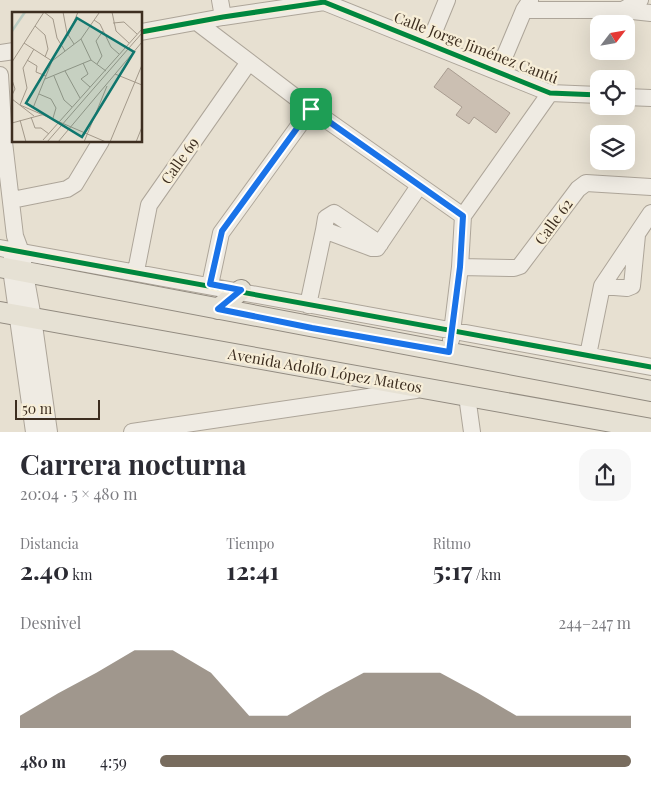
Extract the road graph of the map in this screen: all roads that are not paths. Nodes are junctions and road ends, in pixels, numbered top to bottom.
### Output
1 (220, 0) edge
2 (447, 0) edge
3 (640, 0) edge
4 (324, 1) edge
5 (527, 5) edge
6 (623, 10) junction
7 (651, 13) edge
8 (223, 17) junction
9 (198, 23) junction
10 (142, 32) edge
11 (429, 44) junction
12 (249, 62) junction
13 (498, 72) junction
14 (0, 75) edge
15 (550, 93) junction
16 (590, 95) edge
17 (635, 97) edge
18 (651, 98) edge
19 (311, 109) junction
20 (2, 139) edge
21 (100, 142) edge
22 (418, 186) junction
23 (651, 187) edge
24 (12, 200) junction
25 (651, 213) edge
26 (463, 216) junction
27 (637, 233) junction
28 (12, 256) edge
29 (460, 267) junction
30 (136, 271) junction
31 (210, 284) junction
32 (602, 286) junction
33 (241, 290) junction
34 (308, 305) junction
35 (218, 309) junction
36 (17, 315) edge
37 (452, 331) junction
38 (449, 352) junction
39 (588, 355) junction
40 (651, 367) edge
41 (423, 389) junction
42 (651, 391) edge
43 (467, 396) junction
44 (651, 429) edge
45 (34, 432) edge
46 (49, 432) edge
47 (132, 432) edge
48 (472, 432) edge

1 - 8 street
2 - 11 street
3 - 6 street
4 - 8 street, Calle Jorge Jiménez Cantú
4 - 11 street, Calle Jorge Jiménez Cantú
5 - 6 street
5 - 13 street
6 - 7 street
8 - 9 street, Calle Jorge Jiménez Cantú
9 - 10 street, Calle Jorge Jiménez Cantú
9 - 12 street
11 - 13 street, Calle Jorge Jiménez Cantú
12 - 19 street
12 - 30 street, Calle 69
13 - 15 street, Calle Jorge Jiménez Cantú
14 - 20 street
15 - 16 street, Calle Jorge Jiménez Cantú
15 - 26 street
17 - 18 street
19 - 22 street
19 - 31 street
20 - 24 street
21 - 24 street
22 - 26 street
22 - 34 street
23 - 29 street, Calle 62
24 - 28 street
25 - 27 street
26 - 29 street
27 - 32 street
27 - 32 street
28 - 30 street
28 - 35 main road
28 - 36 street
29 - 37 street
30 - 31 street
31 - 33 street
32 - 39 street
33 - 34 street
33 - 35 main road
34 - 37 street
35 - 38 main road
36 - 41 main road, Avenida Adolfo López Mateos
36 - 45 street
36 - 46 street
37 - 38 street
37 - 39 street
38 - 42 main road
39 - 40 street
41 - 43 main road, Avenida Adolfo López Mateos
41 - 47 street
43 - 44 main road, Avenida Adolfo López Mateos
43 - 48 street

